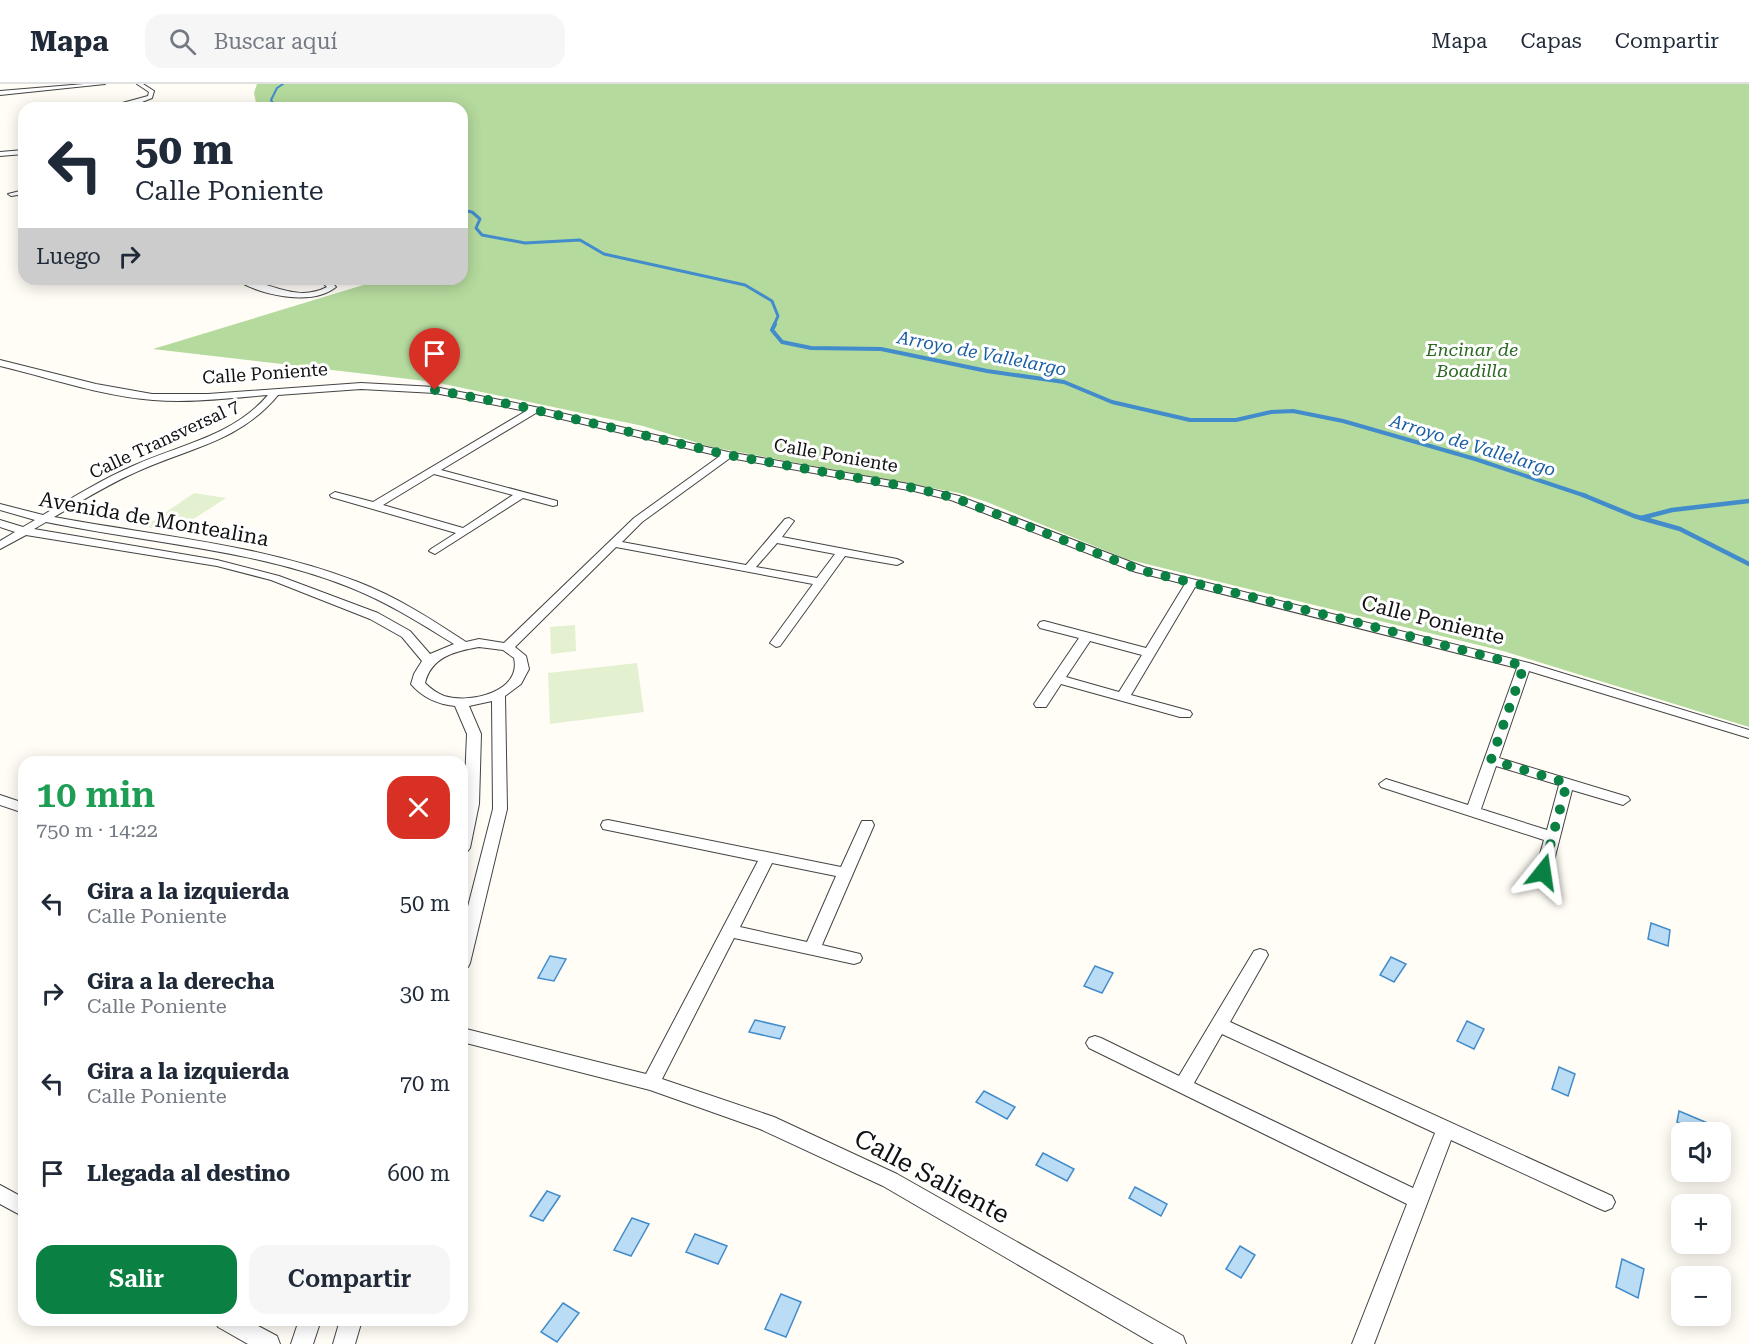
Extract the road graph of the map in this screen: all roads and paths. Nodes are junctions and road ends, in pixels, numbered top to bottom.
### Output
1 (102, 84) edge
2 (140, 84) edge
3 (0, 93) edge
4 (158, 99) dead end
5 (137, 102) edge
6 (147, 102) edge
7 (18, 152) edge
8 (0, 154) edge
9 (18, 193) edge
10 (11, 194) dead end
11 (257, 285) edge
12 (331, 285) edge
13 (0, 363) edge
14 (275, 393) junction
15 (536, 410) junction
16 (728, 455) junction
17 (433, 471) junction
18 (522, 494) junction
19 (335, 495) dead end
20 (553, 503) dead end
21 (374, 506) junction
22 (0, 507) edge
23 (44, 519) junction
24 (789, 521) dead end
25 (0, 523) edge
26 (24, 531) junction
27 (465, 532) junction
28 (774, 539) junction
29 (612, 543) junction
30 (0, 546) edge
31 (435, 551) dead end
32 (842, 552) junction
33 (897, 562) dead end
34 (748, 569) junction
35 (820, 582) junction
36 (1191, 584) junction
37 (1044, 625) dead end
38 (1087, 636) junction
39 (776, 643) dead end
40 (463, 645) junction
41 (507, 647) junction
42 (1150, 653) junction
43 (429, 661) junction
44 (1524, 666) junction
45 (1058, 679) junction
46 (498, 694) junction
47 (1124, 697) junction
48 (460, 702) junction
49 (1041, 705) dead end
50 (1185, 714) dead end
51 (1749, 734) edge
52 (1491, 760) junction
53 (1567, 783) junction
54 (1386, 784) dead end
55 (0, 800) edge
56 (1623, 800) dead end
57 (18, 806) edge
58 (1473, 812) junction
59 (468, 822) edge
60 (608, 825) dead end
61 (867, 825) dead end
62 (1552, 837) junction
63 (768, 857) junction
64 (1543, 872) dead end
65 (846, 873) junction
66 (729, 931) junction
67 (468, 939) edge
68 (812, 949) junction
69 (1260, 955) dead end
70 (854, 958) dead end
71 (1219, 1025) junction
72 (468, 1037) edge
73 (1095, 1043) dead end
74 (651, 1083) junction
75 (1183, 1086) junction
76 (1446, 1129) junction
77 (0, 1194) edge
78 (1418, 1200) junction
79 (1605, 1202) dead end
80 (18, 1204) edge
81 (237, 1326) edge
82 (308, 1326) edge
83 (349, 1326) edge
84 (269, 1344) edge
85 (302, 1344) edge
86 (344, 1344) edge
87 (1175, 1344) edge
88 (1363, 1344) edge

1 - 3 street
2 - 5 street
4 - 6 street
7 - 8 street
9 - 10 street
11 - 12 street
13 - 14 street, Calle Poniente
14 - 15 street, Calle Poniente
14 - 23 street, Calle Transversal 7
15 - 16 street, Calle Poniente
15 - 17 street
16 - 29 street
16 - 36 street, Calle Poniente
17 - 18 street
17 - 21 street
18 - 20 street
18 - 27 street
19 - 21 street
21 - 27 street
22 - 23 street, Avenida de Montealina
23 - 26 street, Calle Transversal 7
23 - 40 street, Avenida de Montealina
24 - 28 street
25 - 26 street, Avenida de Montealina
26 - 30 street, Calle Transversal 7
26 - 43 street, Avenida de Montealina
27 - 31 street
28 - 32 street
28 - 34 street
29 - 34 street
29 - 41 street
32 - 33 street
32 - 35 street
34 - 35 street
35 - 39 street
36 - 42 street
36 - 44 street, Calle Poniente
37 - 38 street
38 - 42 street
38 - 45 street
40 - 41 street
40 - 43 street
41 - 46 street
42 - 47 street
43 - 48 street
44 - 51 street, Calle Poniente
44 - 52 street, Calle Poniente
45 - 47 street
45 - 49 street
46 - 48 street
46 - 67 street
47 - 50 street
48 - 59 street
52 - 53 street
52 - 58 street, Calle Poniente
53 - 56 street
53 - 62 street
54 - 58 street
55 - 57 street
58 - 62 street
60 - 63 street
61 - 65 street
62 - 64 street
63 - 65 street
63 - 66 street
65 - 68 street
66 - 68 street
66 - 74 street
68 - 70 street
69 - 71 street
71 - 75 street
71 - 76 street
72 - 74 street, Calle Saliente
73 - 75 street
74 - 87 street, Calle Saliente
75 - 78 street
76 - 78 street
76 - 79 street
77 - 80 street
78 - 88 street
81 - 84 street
82 - 85 street
83 - 86 street

